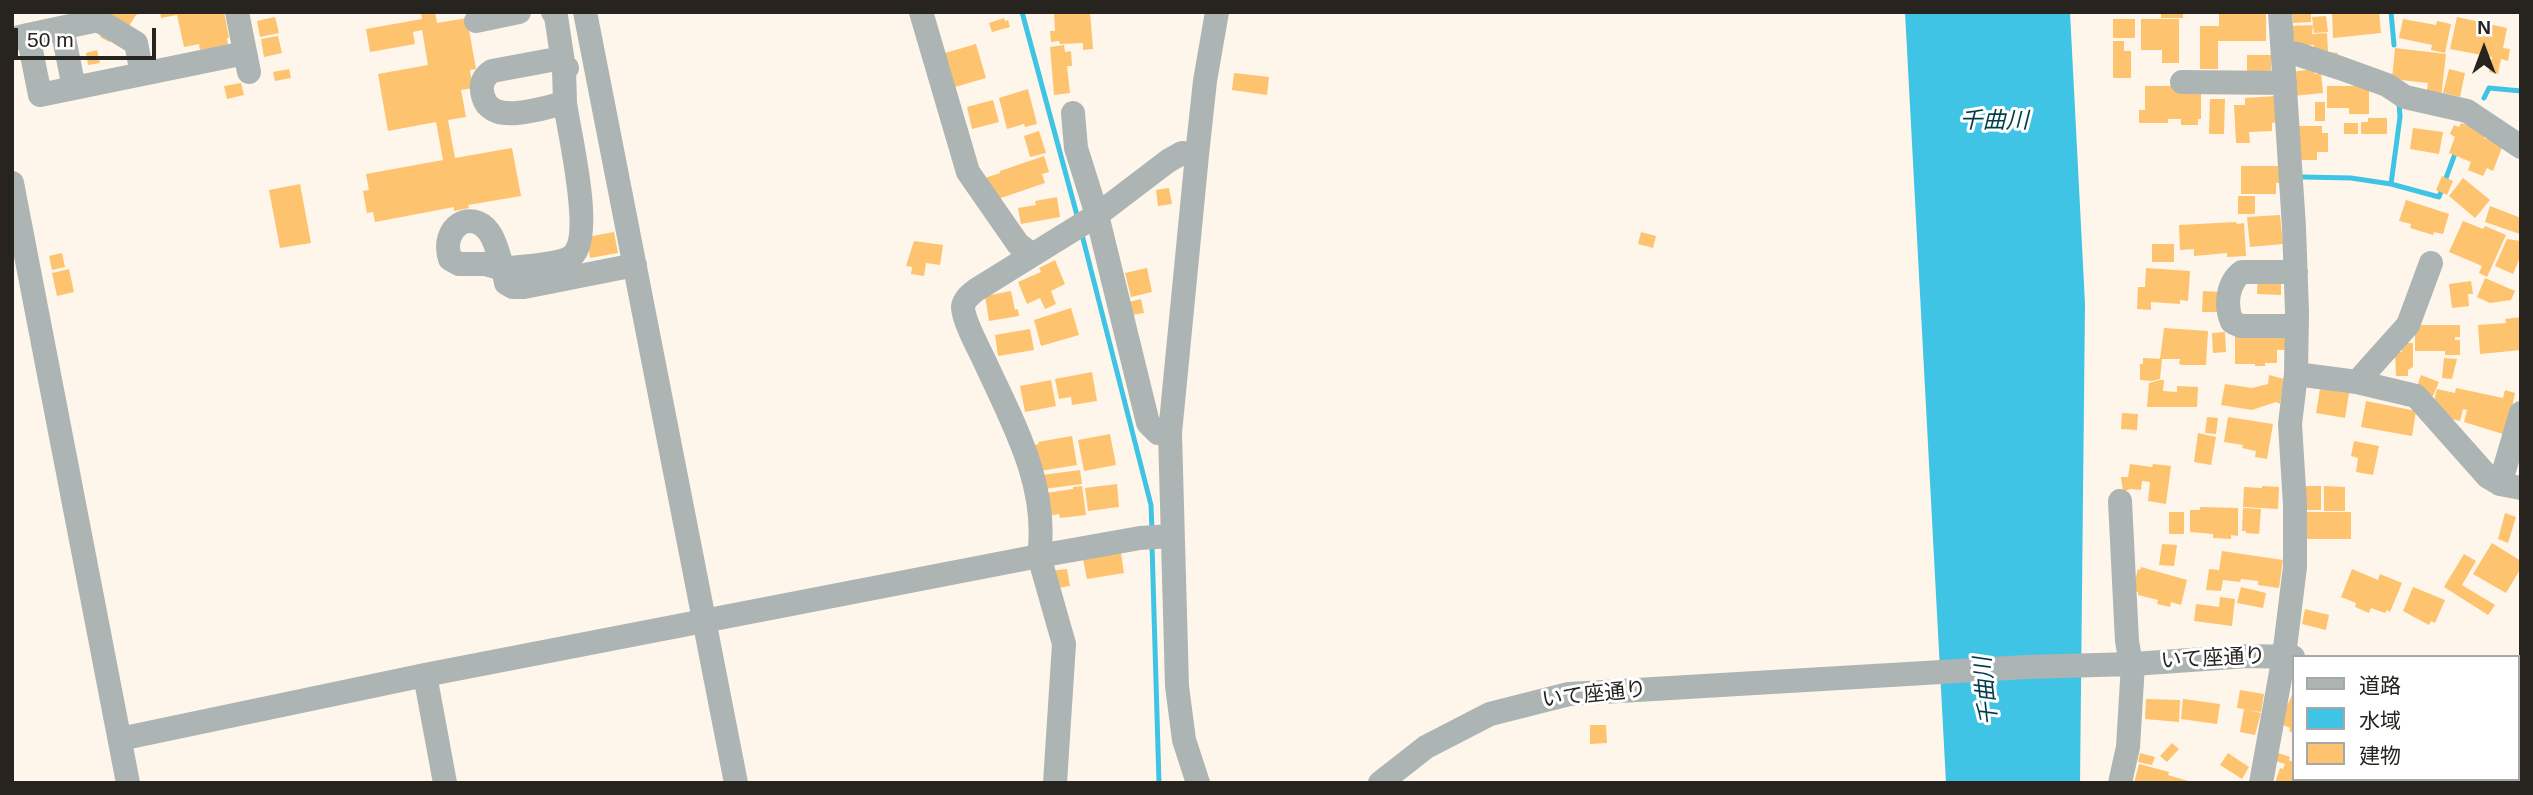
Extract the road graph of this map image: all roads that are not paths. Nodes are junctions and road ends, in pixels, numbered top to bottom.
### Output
1 (237, 12) edge
2 (519, 12) edge
3 (553, 12) edge
4 (585, 12) edge
5 (921, 12) edge
6 (1217, 12) edge
7 (2280, 12) edge
8 (476, 21) dead end
9 (62, 28) junction
10 (20, 37) edge
11 (2283, 52) junction
12 (563, 63) junction
13 (595, 63) junction
14 (142, 75) junction
15 (2182, 82) dead end
16 (2285, 83) junction
17 (74, 88) junction
18 (565, 103) junction
19 (1073, 113) dead end
20 (2521, 147) edge
21 (1197, 155) junction
22 (12, 183) edge
23 (1085, 222) junction
24 (1031, 254) junction
25 (2431, 263) dead end
26 (635, 265) junction
27 (2296, 272) junction
28 (2297, 326) junction
29 (2296, 374) junction
30 (2357, 382) junction
31 (2521, 413) edge
32 (1170, 433) junction
33 (2511, 486) edge
34 (2120, 501) dead end
35 (1157, 537) junction
36 (1039, 556) junction
37 (704, 622) junction
38 (2289, 656) edge
39 (2126, 664) junction
40 (425, 675) junction
41 (120, 738) junction
42 (128, 783) edge
43 (444, 783) edge
44 (736, 783) edge
45 (1055, 783) edge
46 (1198, 783) edge
47 (1380, 783) edge
48 (2119, 783) edge
49 (2261, 783) edge

1 - 14 street
2 - 8 street
3 - 12 street
4 - 13 street
5 - 24 street
6 - 21 street
7 - 11 street
9 - 10 street
9 - 14 street
9 - 17 street
10 - 17 street
11 - 16 street
11 - 20 street
12 - 13 street
12 - 18 street
12 - 18 street
13 - 26 street
14 - 17 street
15 - 16 street
16 - 27 street
18 - 26 street
19 - 23 street
21 - 23 street
21 - 32 street
22 - 41 street
23 - 24 street
23 - 32 street
24 - 36 street
25 - 30 street
26 - 37 street
27 - 28 street
27 - 28 street
28 - 29 street
29 - 30 street
29 - 38 street
30 - 33 street
31 - 33 street
32 - 35 street
34 - 39 street
35 - 36 street
35 - 46 street
36 - 37 street
36 - 45 street
37 - 40 street
37 - 44 street
38 - 39 street, いて座通り
38 - 49 street
39 - 47 street, いて座通り
39 - 48 street
40 - 41 street
40 - 43 street
41 - 42 street

